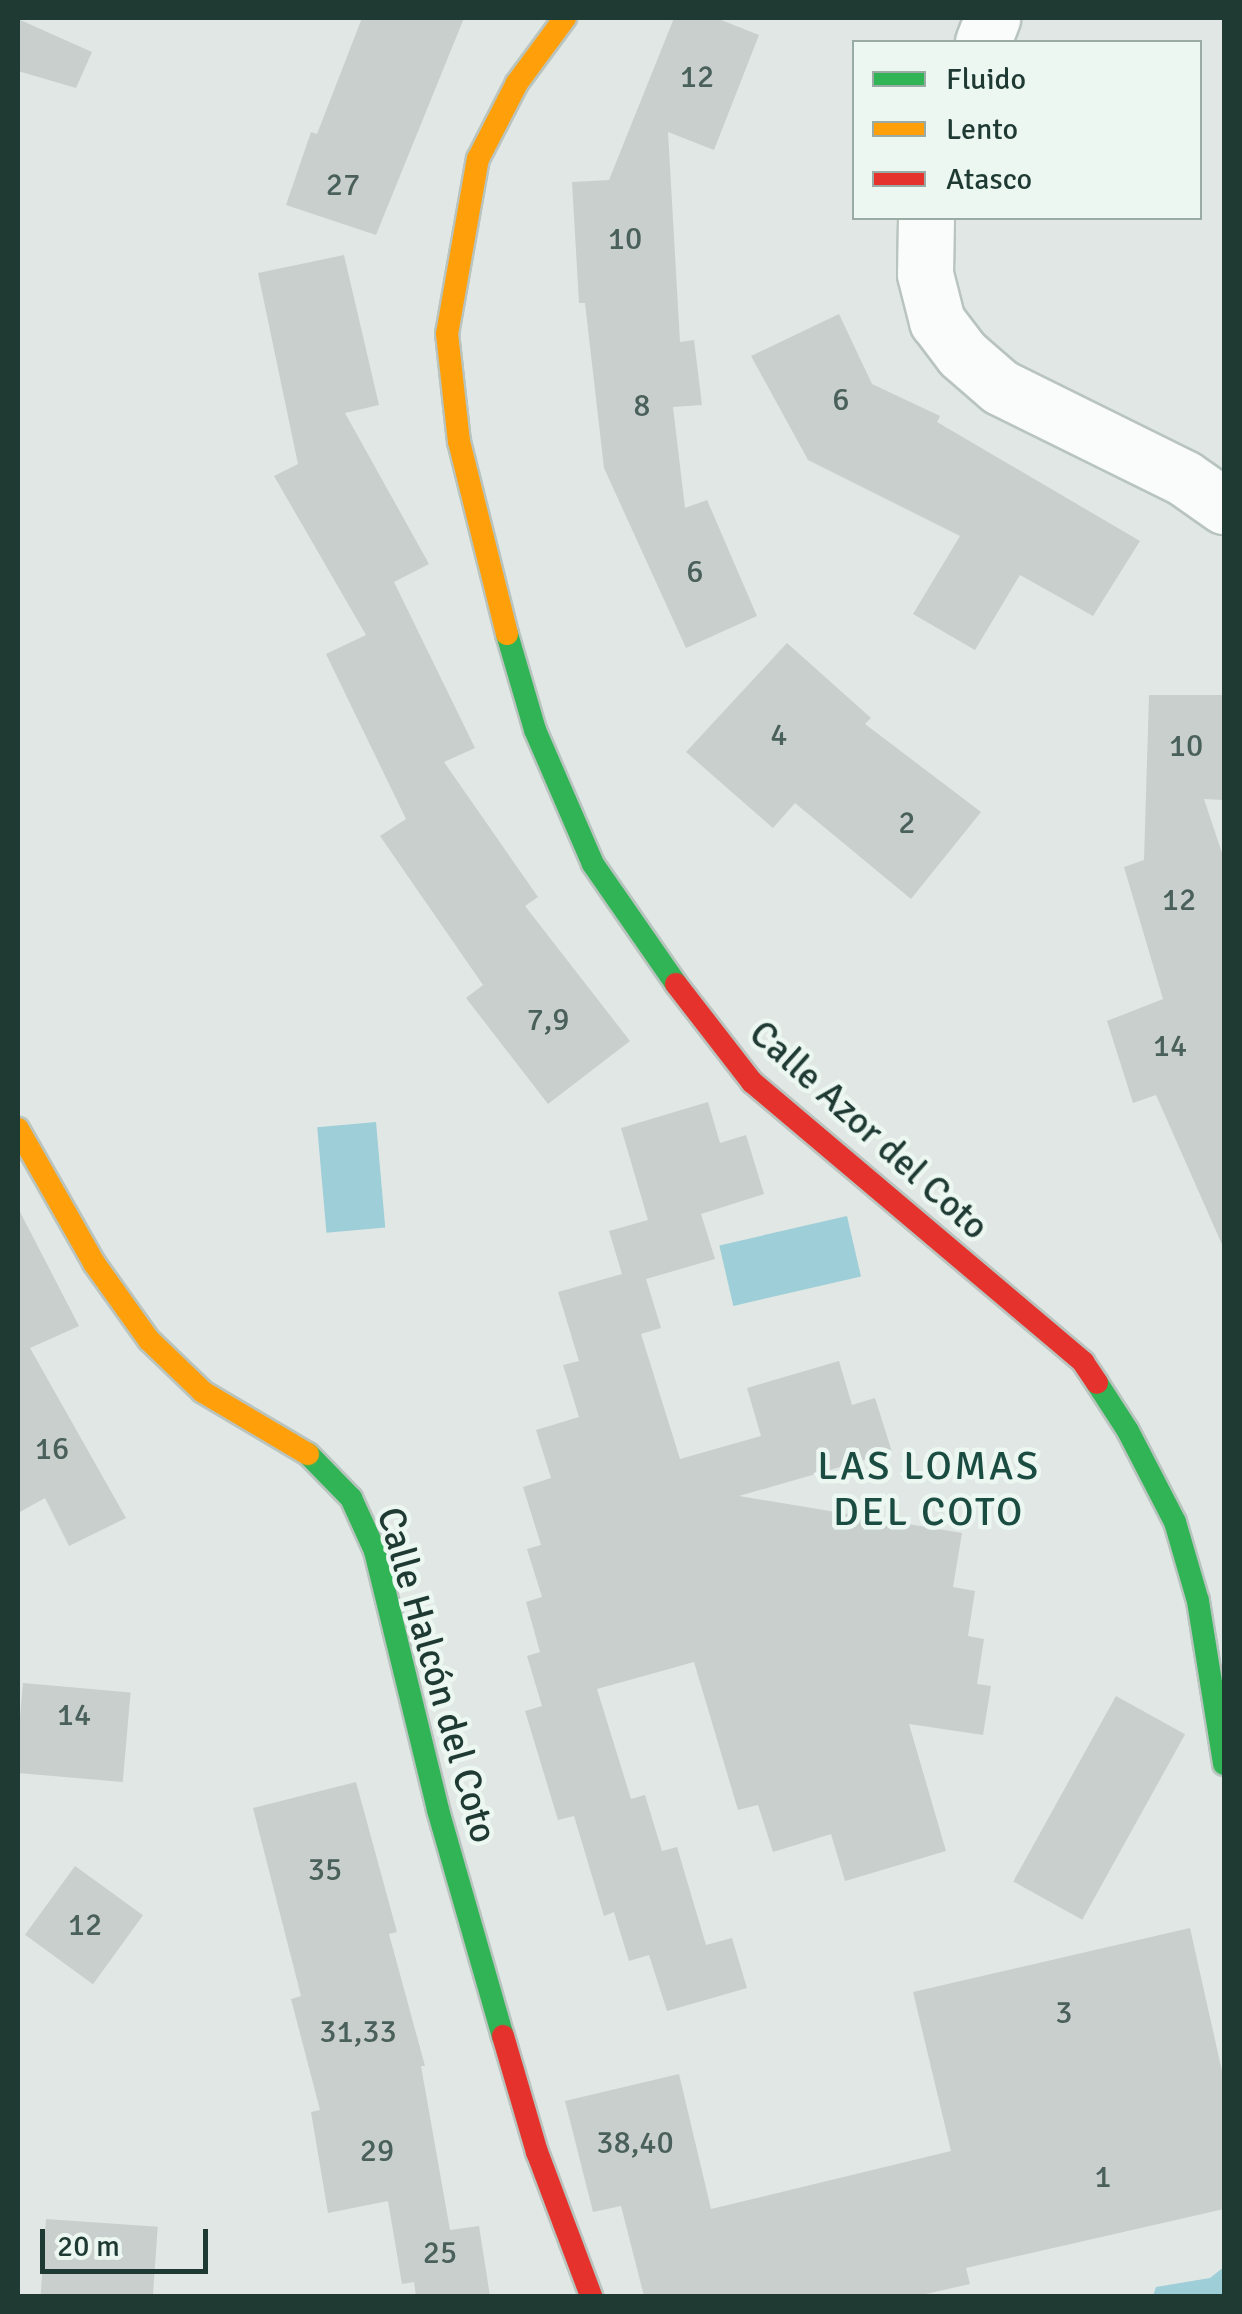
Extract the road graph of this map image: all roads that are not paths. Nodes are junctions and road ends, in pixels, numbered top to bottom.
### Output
1 (566, 18) edge
2 (926, 220) edge
3 (1224, 506) edge
4 (18, 1129) edge
5 (1224, 1764) edge
6 (590, 2296) edge

1 - 5 street, Calle Azor del Coto
2 - 3 street
4 - 6 street, Calle Halcón del Coto

